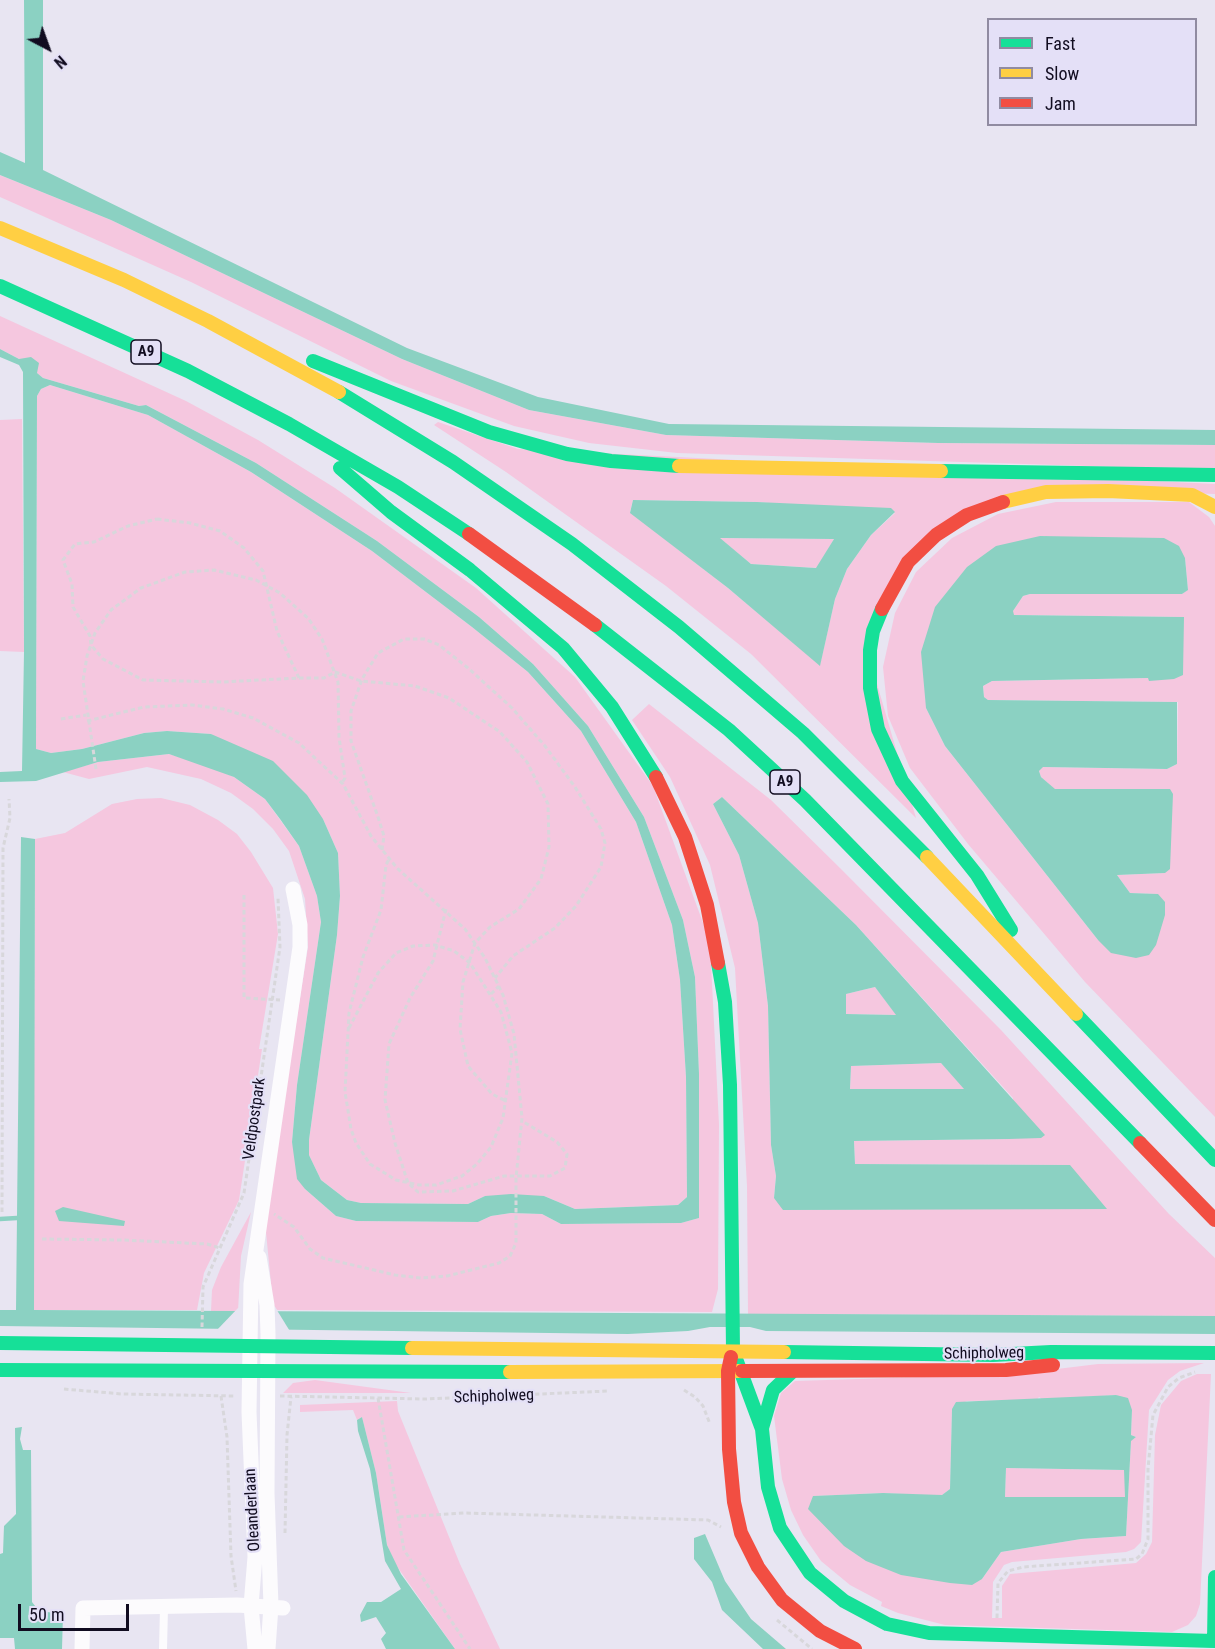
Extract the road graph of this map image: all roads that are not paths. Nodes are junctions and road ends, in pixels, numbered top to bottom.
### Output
1 (0, 228) edge
2 (0, 286) edge
3 (208, 321) junction
4 (289, 424) junction
5 (1215, 475) edge
6 (1215, 507) edge
7 (293, 889) dead end
8 (1044, 982) junction
9 (1215, 1160) edge
10 (1215, 1220) edge
11 (257, 1249) junction
12 (251, 1340) junction
13 (268, 1340) junction
14 (0, 1343) edge
15 (733, 1346) junction
16 (1164, 1353) junction
17 (1215, 1353) edge
18 (0, 1370) edge
19 (251, 1371) junction
20 (734, 1371) junction
21 (793, 1371) junction
22 (268, 1372) junction
23 (762, 1429) junction
24 (1215, 1577) edge
25 (244, 1606) junction
26 (277, 1607) junction
27 (164, 1608) junction
28 (1214, 1644) edge
29 (82, 1649) edge
30 (163, 1649) edge
31 (255, 1649) edge
32 (268, 1649) edge
33 (855, 1649) edge

1 - 3 main road
2 - 4 main road, A9
3 - 5 main road
3 - 8 main road
4 - 10 main road, A9
4 - 15 main road, A9
6 - 8 main road
7 - 11 street, Veldpostpark
8 - 9 main road
11 - 12 street, Veldpostpark
11 - 13 street, Veldpostpark
12 - 13 main road, Schipholweg
12 - 14 main road, Schipholweg
12 - 19 street, Veldpostpark
13 - 15 main road, Schipholweg
13 - 22 street, Veldpostpark
15 - 16 main road, Schipholweg
15 - 20 main road
16 - 17 main road, Schipholweg
16 - 21 main road, Schipholweg
18 - 19 main road, Schipholweg
19 - 22 main road, Schipholweg
19 - 25 street, Oleanderlaan
20 - 21 main road, Schipholweg
20 - 22 main road, Schipholweg
20 - 23 main road
20 - 33 main road
21 - 23 main road
22 - 26 street, Oleanderlaan
23 - 28 main road
24 - 28 main road
25 - 26 street
25 - 27 street
25 - 31 street, Oleanderlaan
26 - 32 street, Oleanderlaan
27 - 29 street
27 - 30 lane

